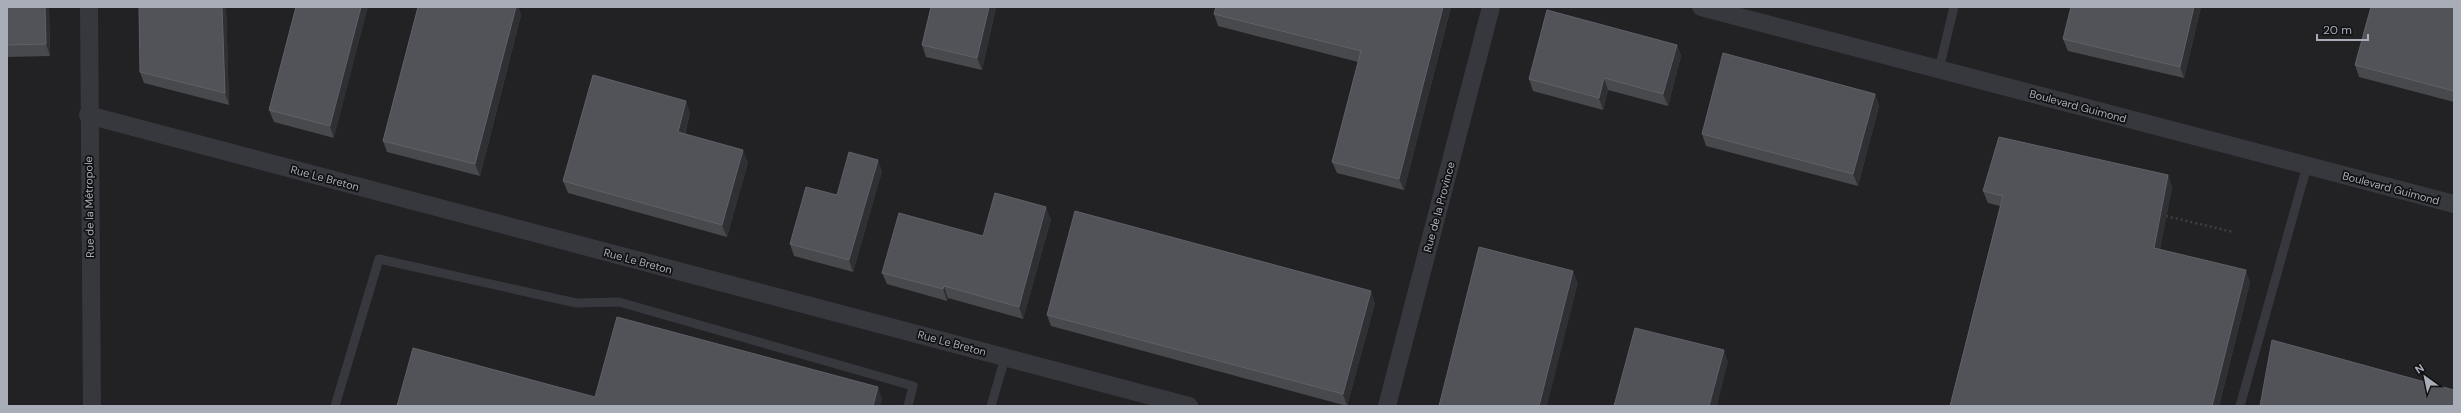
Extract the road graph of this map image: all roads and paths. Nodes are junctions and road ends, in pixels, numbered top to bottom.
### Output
1 (88, 7) edge
2 (1491, 7) edge
3 (1701, 7) edge
4 (1954, 7) edge
5 (1939, 69) junction
6 (88, 115) junction
7 (2307, 166) junction
8 (2454, 204) edge
9 (2166, 216) dead end
10 (2233, 232) dead end
11 (1005, 358) junction
12 (92, 406) edge
13 (335, 406) edge
14 (908, 406) edge
15 (991, 406) edge
16 (1189, 406) edge
17 (1387, 406) edge
18 (2240, 406) edge

1 - 6 street, Rue de la Métropole
2 - 17 street, Rue de la Province
3 - 5 street, Boulevard Guimond
4 - 5 lane
5 - 7 street, Boulevard Guimond
6 - 11 street, Rue Le Breton
6 - 12 street, Rue de la Métropole
7 - 8 street, Boulevard Guimond
7 - 18 lane
9 - 10 path
11 - 15 lane
11 - 16 street, Rue Le Breton
13 - 14 lane

